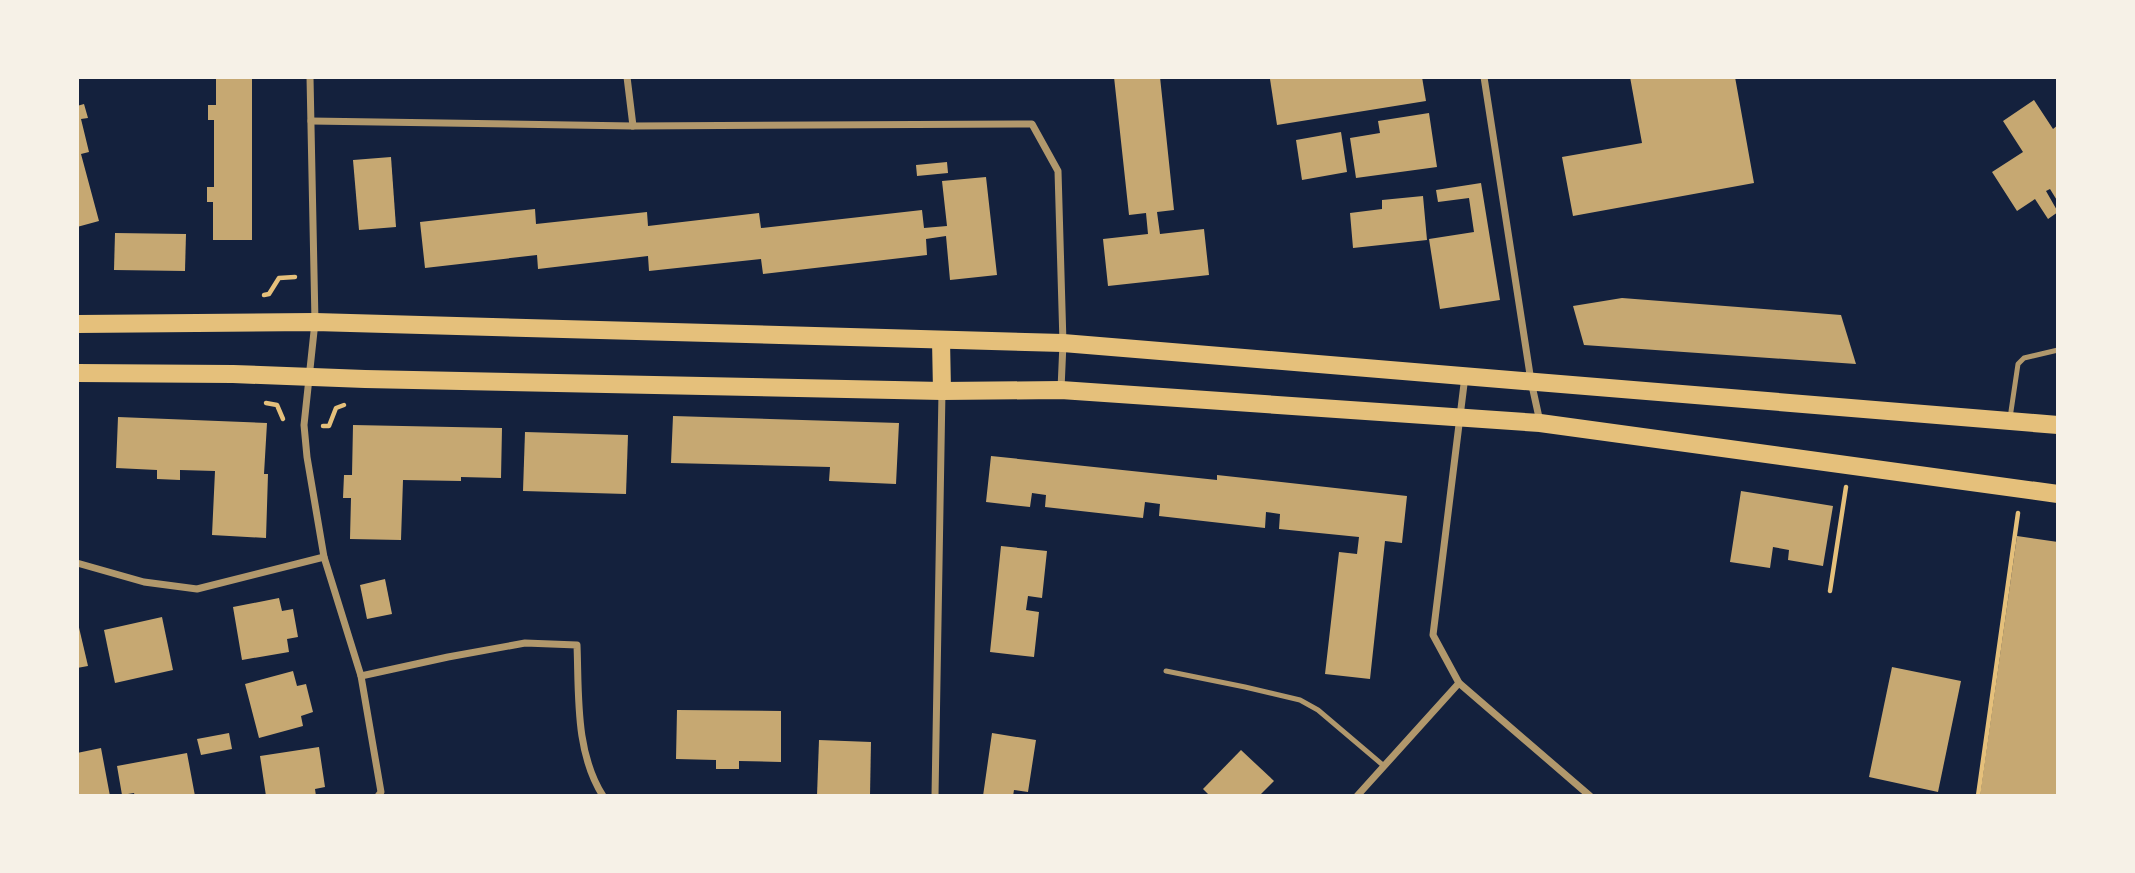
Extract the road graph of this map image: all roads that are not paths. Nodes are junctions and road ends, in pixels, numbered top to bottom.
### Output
1 (310, 77) edge
2 (627, 77) edge
3 (1484, 77) edge
4 (311, 121) junction
5 (632, 126) junction
6 (315, 323) junction
7 (77, 324) edge
8 (941, 340) junction
9 (1063, 343) junction
10 (2058, 350) edge
11 (77, 373) edge
12 (308, 376) junction
13 (1465, 376) junction
14 (1531, 381) junction
15 (1060, 390) junction
16 (942, 391) junction
17 (1460, 418) junction
18 (2010, 421) junction
19 (1540, 424) junction
20 (2058, 425) edge
21 (2058, 494) edge
22 (324, 557) junction
23 (77, 563) edge
24 (1166, 670) dead end
25 (360, 676) junction
26 (1459, 683) junction
27 (1384, 766) junction
28 (378, 796) edge
29 (603, 796) edge
30 (935, 796) edge
31 (1357, 796) edge
32 (1590, 796) edge

1 - 4 street
2 - 5 street
3 - 14 street
4 - 5 street
4 - 6 street
5 - 9 street
6 - 7 main road
6 - 8 main road
6 - 12 street
8 - 9 main road
8 - 16 main road
9 - 13 main road
9 - 15 street
10 - 18 lane
11 - 12 main road
12 - 16 main road
12 - 22 street
13 - 14 main road
13 - 17 street
14 - 18 main road
14 - 19 street
15 - 16 main road
15 - 17 main road
16 - 30 street
17 - 19 main road
17 - 26 street
18 - 20 main road
19 - 21 main road
22 - 23 street
22 - 25 street
24 - 27 lane
25 - 28 street
25 - 29 street
26 - 27 street
26 - 32 street
27 - 31 street

